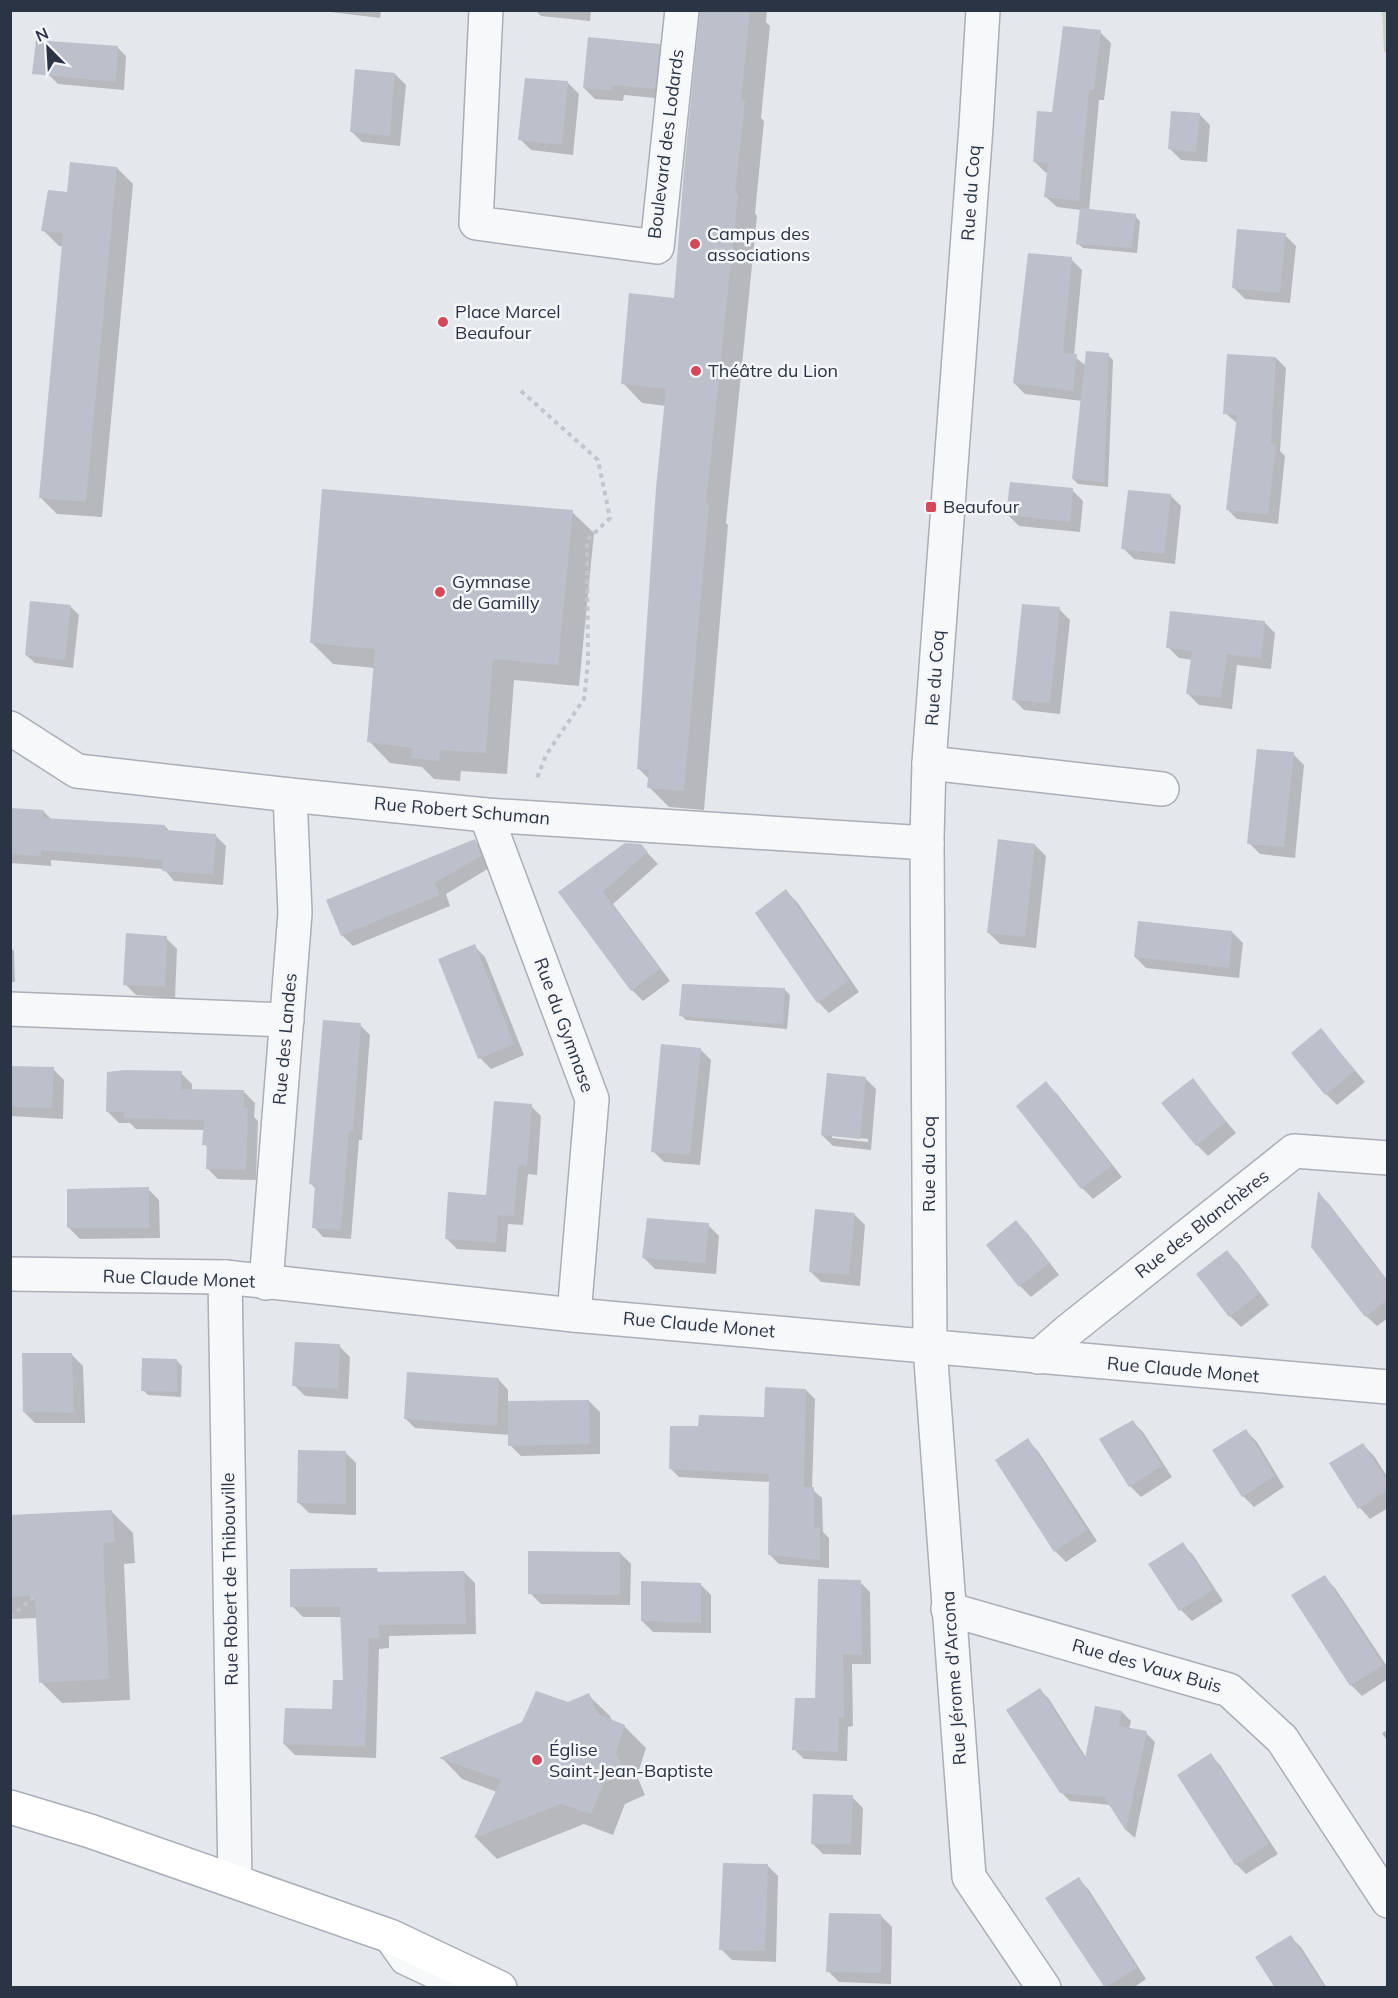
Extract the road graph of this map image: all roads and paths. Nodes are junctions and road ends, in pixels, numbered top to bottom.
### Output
1 (486, 10) edge
2 (682, 10) edge
3 (983, 10) edge
4 (521, 391) dead end
5 (10, 728) edge
6 (929, 763) junction
7 (537, 778) dead end
8 (1162, 789) dead end
9 (290, 795) junction
10 (486, 815) junction
11 (927, 843) junction
12 (10, 1008) edge
13 (287, 1020) junction
14 (1388, 1158) edge
15 (10, 1274) edge
16 (225, 1277) junction
17 (266, 1283) junction
18 (574, 1315) junction
19 (930, 1347) junction
20 (1038, 1357) junction
21 (1388, 1387) edge
22 (35, 1596) dead end
23 (948, 1609) junction
24 (10, 1617) edge
25 (10, 1807) edge
26 (235, 1881) junction
27 (1388, 1901) edge
28 (380, 1933) junction
29 (452, 1988) edge
30 (500, 1988) edge
31 (1044, 1988) edge

1 - 2 street, Boulevard des Lodards
3 - 6 street, Rue du Coq
4 - 7 path
5 - 9 street, Rue Robert Schuman
6 - 8 street
6 - 11 street, Rue du Coq
9 - 10 street, Rue Robert Schuman
9 - 13 street, Rue des Landes
10 - 11 street, Rue Robert Schuman
10 - 18 street, Rue du Gymnase
11 - 19 street, Rue du Coq
12 - 13 street
13 - 17 street, Rue des Landes
14 - 20 street, Rue des Blanchères
15 - 16 street, Rue Claude Monet
16 - 17 street, Rue Claude Monet
16 - 26 street, Rue Robert de Thibouville
17 - 18 street, Rue Claude Monet
18 - 19 street, Rue Claude Monet
19 - 20 street, Rue Claude Monet
19 - 23 street, Rue Jérome d'Arcona
20 - 21 street, Rue Claude Monet
22 - 24 path
23 - 27 street, Rue des Vaux Buis
23 - 31 street, Rue Jérome d'Arcona
25 - 26 street
26 - 28 street
28 - 29 lane
28 - 30 street

